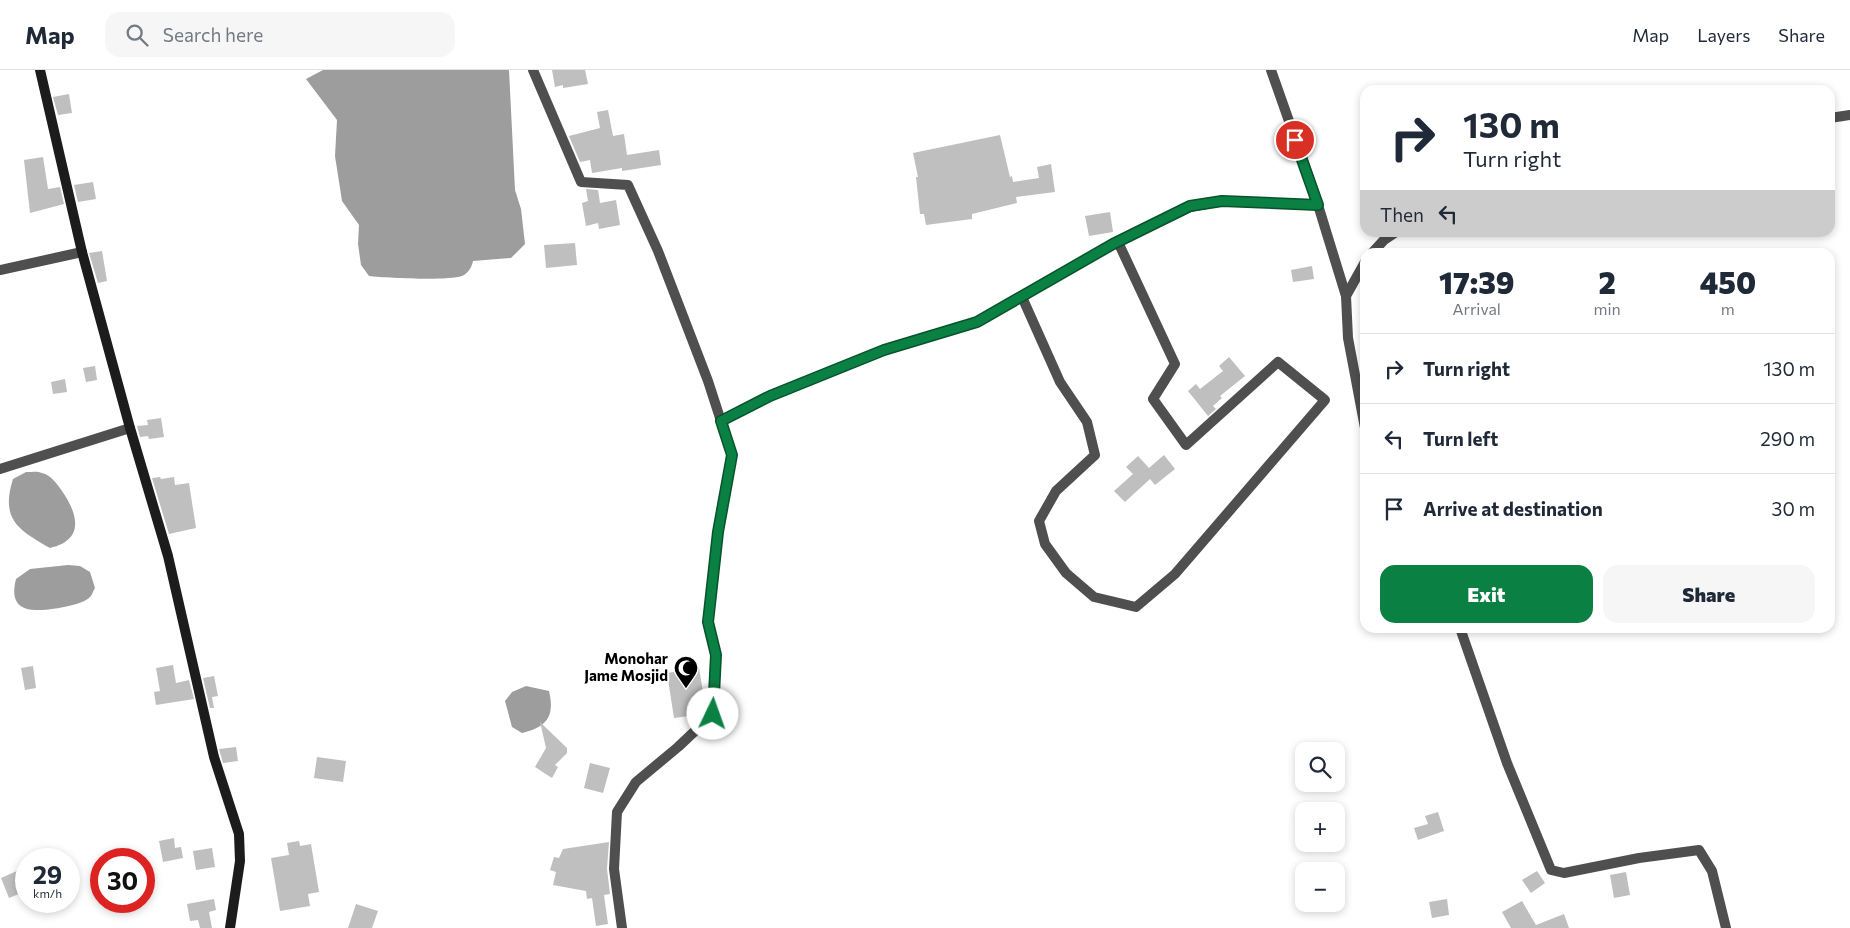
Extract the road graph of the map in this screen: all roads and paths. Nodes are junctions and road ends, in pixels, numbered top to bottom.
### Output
1 (40, 70) edge
2 (533, 70) edge
3 (1271, 70) edge
4 (1850, 115) edge
5 (1835, 117) edge
6 (1318, 205) junction
7 (1388, 237) edge
8 (1118, 242) junction
9 (1377, 248) edge
10 (82, 252) junction
11 (0, 270) edge
12 (1360, 271) edge
13 (1346, 296) junction
14 (1022, 297) junction
15 (1360, 402) edge
16 (721, 421) junction
17 (130, 428) junction
18 (0, 469) edge
19 (1462, 633) edge
20 (230, 928) edge
21 (622, 928) edge
22 (1726, 928) edge

1 - 10 street
2 - 16 street
3 - 6 street
4 - 5 street
6 - 8 street
6 - 13 street
7 - 9 street
8 - 14 street
8 - 14 street
10 - 11 street
10 - 17 street
12 - 13 street
13 - 15 street
14 - 16 street
16 - 21 street
17 - 18 street
17 - 20 street
19 - 22 street

